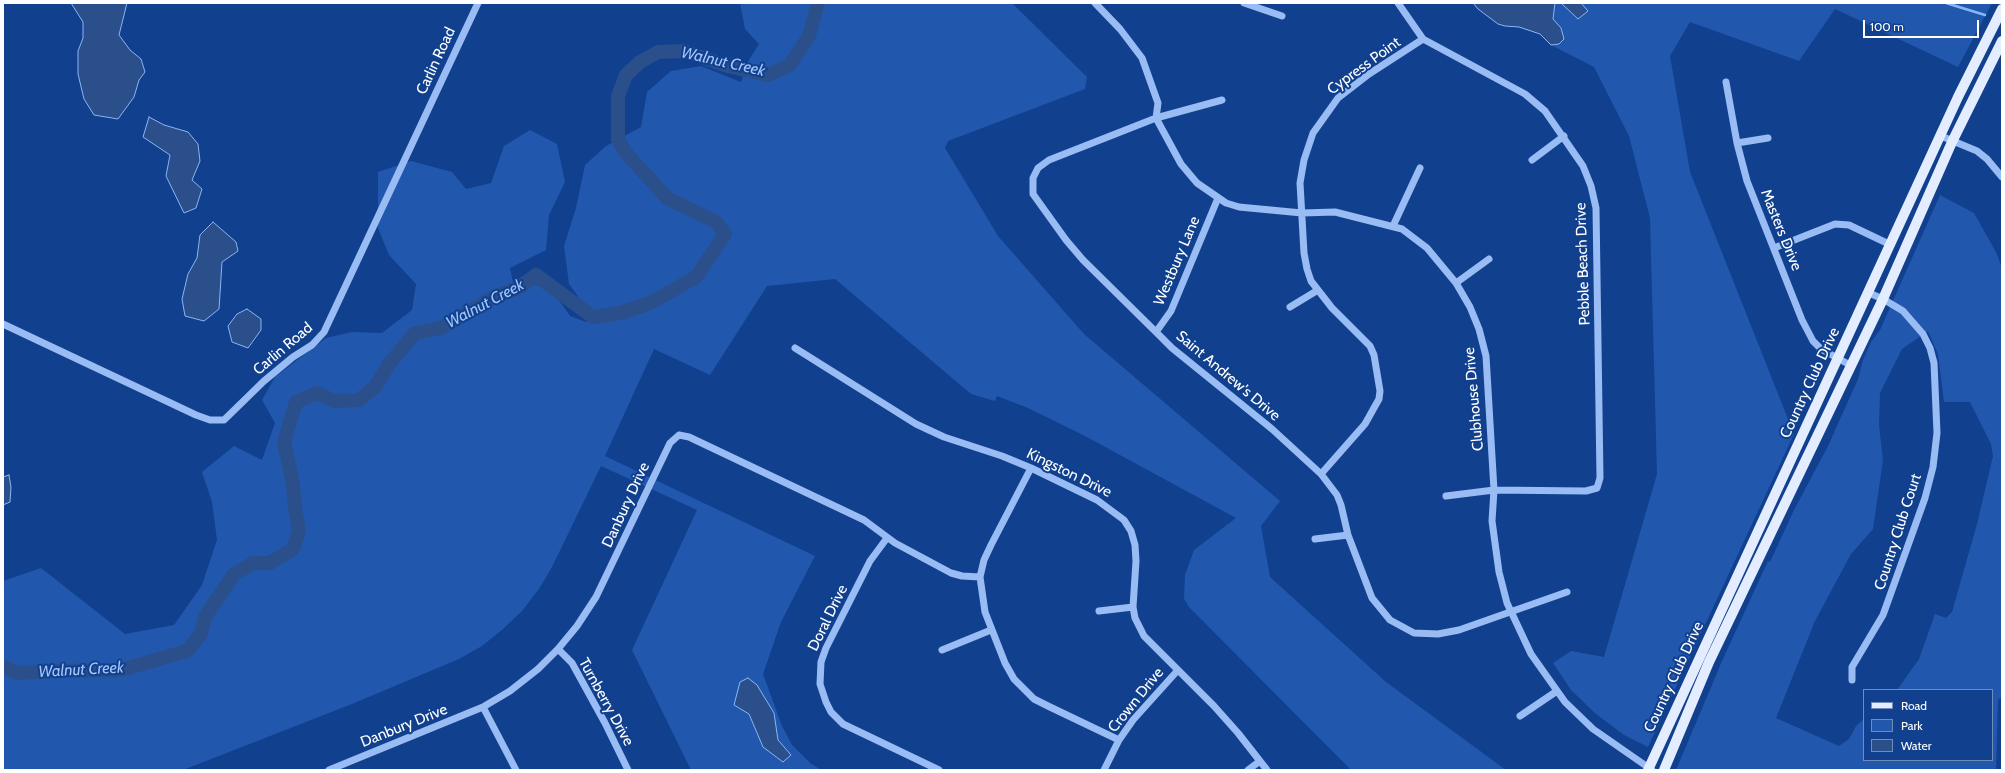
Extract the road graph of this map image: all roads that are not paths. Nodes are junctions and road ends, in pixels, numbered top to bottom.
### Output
1 (478, 3) edge
2 (1096, 3) edge
3 (1244, 3) edge
4 (1398, 3) edge
5 (2002, 9) edge
6 (1282, 16) dead end
7 (1423, 39) junction
8 (1986, 42) junction
9 (2000, 44) edge
10 (1726, 82) dead end
11 (1222, 100) dead end
12 (1156, 118) junction
13 (1564, 136) junction
14 (1941, 136) junction
15 (1768, 138) dead end
16 (1952, 142) junction
17 (1737, 143) junction
18 (1532, 160) dead end
19 (1420, 168) dead end
20 (2002, 177) edge
21 (1218, 198) junction
22 (1302, 213) junction
23 (1394, 226) junction
24 (1891, 245) junction
25 (1774, 248) junction
26 (1489, 259) dead end
27 (1456, 283) junction
28 (1318, 290) junction
29 (1869, 293) junction
30 (1883, 299) junction
31 (1290, 307) dead end
32 (3, 324) edge
33 (1156, 332) junction
34 (795, 348) dead end
35 (1838, 359) junction
36 (1850, 365) junction
37 (1032, 468) junction
38 (1321, 474) junction
39 (1494, 490) junction
40 (1446, 496) dead end
41 (1348, 534) junction
42 (887, 538) junction
43 (1315, 539) dead end
44 (980, 577) junction
45 (1567, 592) dead end
46 (1133, 607) junction
47 (1099, 611) dead end
48 (1511, 612) junction
49 (991, 630) junction
50 (558, 649) junction
51 (942, 650) dead end
52 (1178, 670) junction
53 (1852, 680) dead end
54 (1558, 691) junction
55 (483, 707) junction
56 (1520, 716) dead end
57 (1119, 740) junction
58 (1260, 761) junction
59 (1650, 769) edge
60 (329, 770) edge
61 (516, 770) edge
62 (628, 770) edge
63 (939, 770) edge
64 (1104, 770) edge
65 (1248, 770) edge
66 (1267, 770) edge
67 (1664, 770) edge

1 - 32 street, Carlin Road
2 - 12 street, Clubhouse Drive
3 - 6 street
4 - 7 street, Pebble Beach Drive
5 - 8 main road, Country Club Drive
7 - 13 street, Pebble Beach Drive
7 - 22 street, Cypress Point
8 - 9 street
8 - 14 main road, Country Club Drive
9 - 16 main road, Country Club Drive
10 - 17 street, Masters Drive
11 - 12 street, Saint Andrew's Drive
12 - 21 street, Clubhouse Drive
12 - 33 street, Saint Andrew's Drive
13 - 18 street
13 - 39 street, Pebble Beach Drive
14 - 16 street
14 - 24 main road, Country Club Drive
15 - 17 street
16 - 20 street
16 - 30 main road, Country Club Drive
17 - 25 street, Masters Drive
19 - 23 street
21 - 22 street, Clubhouse Drive
21 - 33 street, Westbury Lane
22 - 23 street, Clubhouse Drive
22 - 28 street, Cypress Point
23 - 27 street, Clubhouse Drive
24 - 25 street
24 - 29 main road, Country Club Drive
25 - 35 street, Masters Drive
26 - 27 street
27 - 39 street, Clubhouse Drive
28 - 31 street
28 - 38 street, Cypress Point
29 - 30 street, Country Club Court
29 - 35 main road, Country Club Drive
30 - 36 main road, Country Club Drive
30 - 53 street, Country Club Court
33 - 38 street, Saint Andrew's Drive
34 - 37 street, Kingston Drive
35 - 36 street, Masters Drive
35 - 59 main road, Country Club Drive
36 - 67 main road, Country Club Drive
37 - 44 street
37 - 46 street, Kingston Drive
38 - 41 street, Saint Andrew's Drive
39 - 40 street
39 - 48 street, Clubhouse Drive
41 - 43 street
41 - 48 street, Saint Andrew's Drive
42 - 44 street, Danbury Drive
42 - 50 street, Danbury Drive
42 - 63 street, Doral Drive
44 - 49 street
45 - 48 street, Saint Andrew's Drive
46 - 47 street
46 - 52 street, Kingston Drive
48 - 54 street, Clubhouse Drive
49 - 51 street
49 - 57 street
50 - 55 street, Danbury Drive
50 - 62 street, Turnberry Drive
52 - 57 street, Crown Drive
52 - 58 street, Kingston Drive
54 - 56 street
54 - 59 street, Clubhouse Drive
55 - 60 street, Danbury Drive
55 - 61 street
57 - 64 street, Crown Drive
58 - 65 street
58 - 66 street, Kingston Drive

